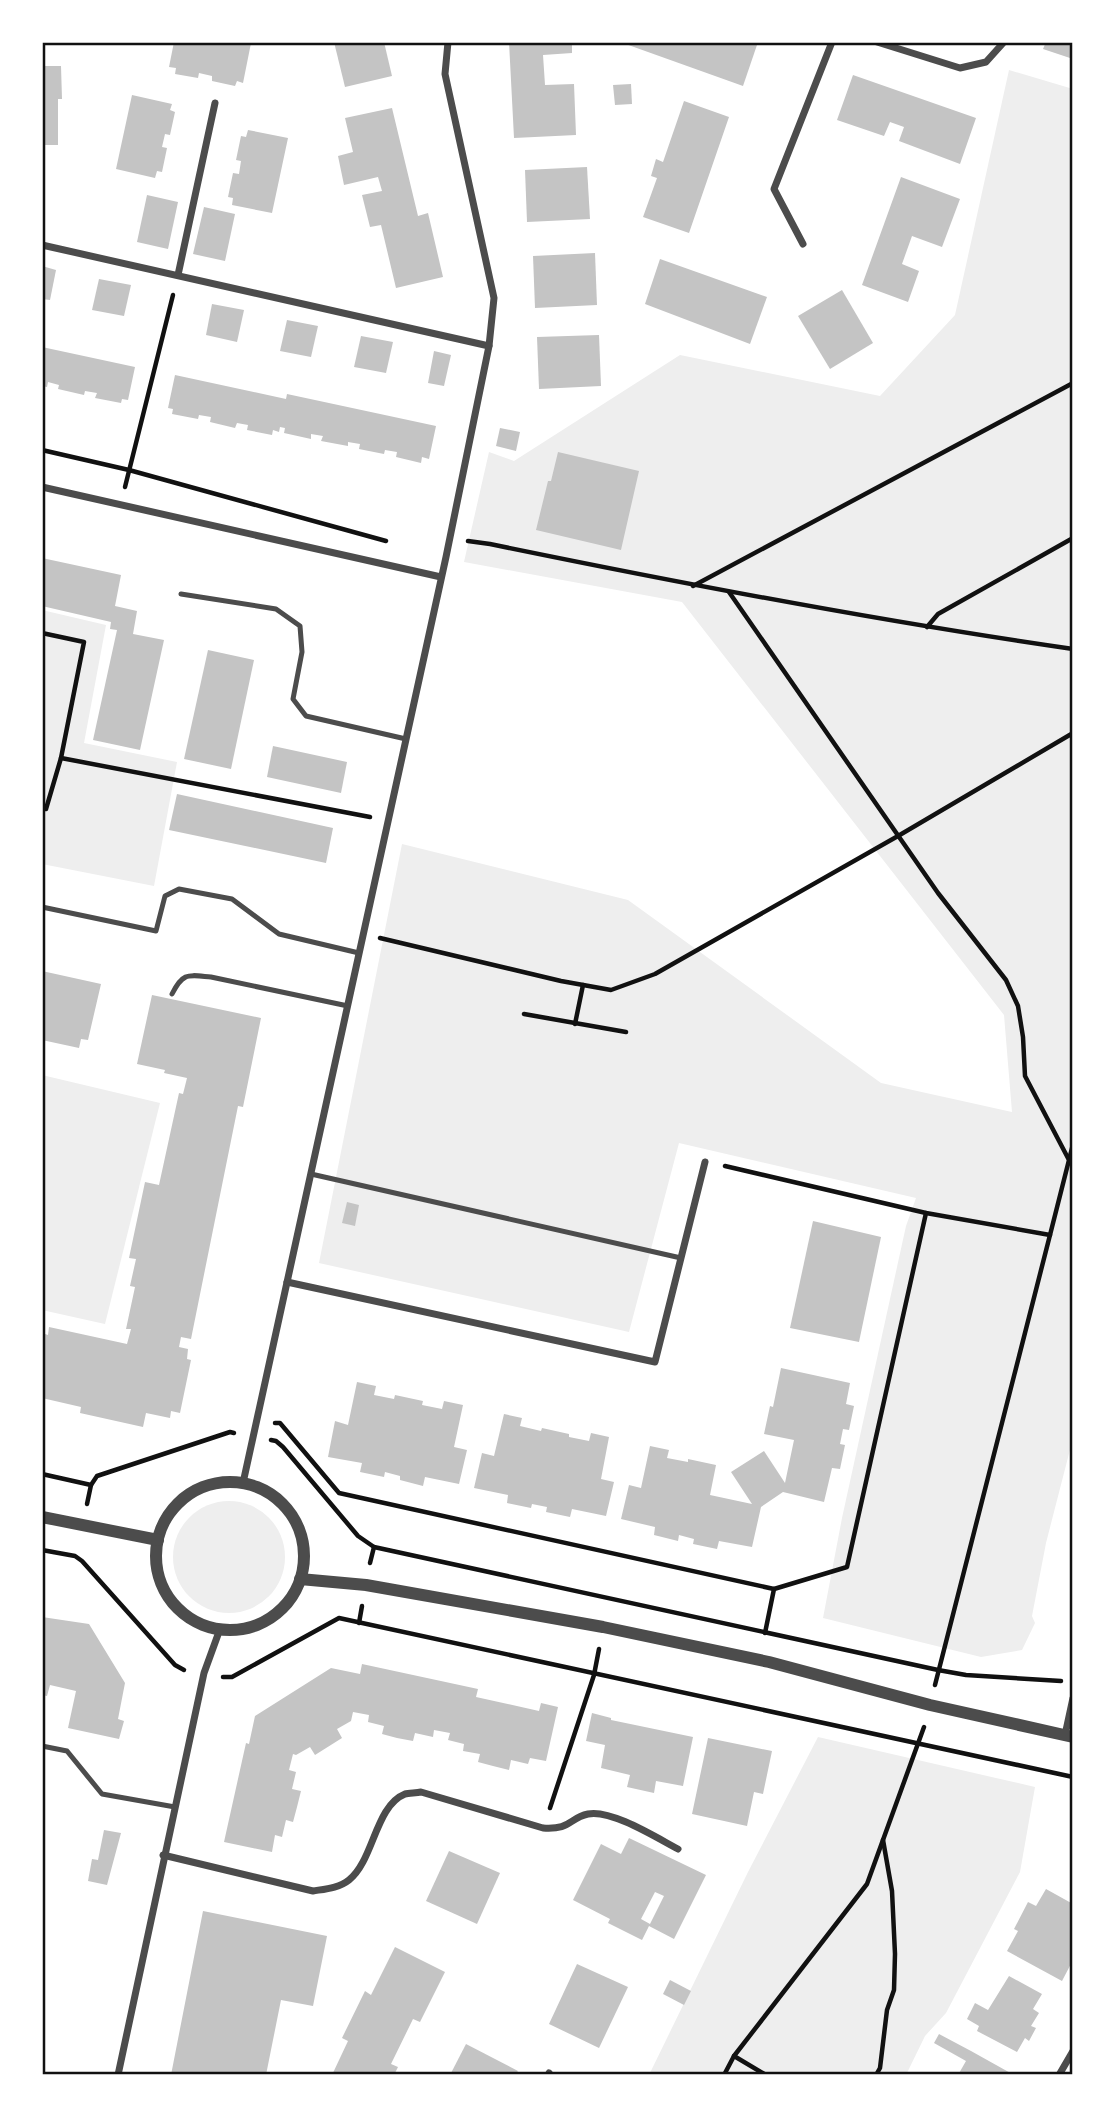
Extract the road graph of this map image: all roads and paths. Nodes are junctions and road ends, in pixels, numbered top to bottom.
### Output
1 (448, 42) edge
2 (832, 42) edge
3 (877, 42) edge
4 (1004, 42) edge
5 (215, 103) dead end
6 (803, 244) dead end
7 (42, 245) edge
8 (178, 275) junction
9 (489, 346) junction
10 (1073, 383) edge
11 (42, 450) edge
12 (129, 470) junction
13 (42, 487) edge
14 (120, 505) junction
15 (1073, 538) edge
16 (449, 539) junction
17 (393, 542) dead end
18 (441, 577) junction
19 (692, 586) junction
20 (729, 592) junction
21 (181, 594) dead end
22 (927, 627) junction
23 (42, 633) edge
24 (1073, 649) edge
25 (1073, 733) edge
26 (406, 739) junction
27 (61, 758) junction
28 (42, 808) edge
29 (388, 821) junction
30 (898, 836) junction
31 (42, 907) edge
32 (364, 934) junction
33 (359, 953) junction
34 (583, 985) junction
35 (172, 994) dead end
36 (348, 1006) junction
37 (524, 1014) dead end
38 (575, 1024) junction
39 (626, 1032) dead end
40 (1073, 1144) edge
41 (1069, 1160) junction
42 (705, 1161) joint
43 (311, 1174) junction
44 (926, 1213) junction
45 (1050, 1235) junction
46 (681, 1258) junction
47 (287, 1282) junction
48 (257, 1420) junction
49 (254, 1437) junction
50 (42, 1474) edge
51 (243, 1483) junction
52 (42, 1517) edge
53 (158, 1540) junction
54 (42, 1550) edge
55 (300, 1579) junction
56 (774, 1589) junction
57 (603, 1628) junction
58 (220, 1629) junction
59 (765, 1633) junction
60 (938, 1670) junction
61 (204, 1673) junction
62 (594, 1675) junction
63 (1073, 1682) edge
64 (1073, 1698) edge
65 (930, 1705) junction
66 (1069, 1736) edge
67 (920, 1744) junction
68 (42, 1746) edge
69 (1073, 1777) edge
70 (174, 1807) junction
71 (543, 1828) junction
72 (883, 1839) junction
73 (678, 1849) dead end
74 (163, 1856) junction
75 (1073, 2051) edge
76 (734, 2056) junction
77 (118, 2075) edge
78 (724, 2075) edge
79 (766, 2075) edge
80 (876, 2075) edge
81 (1059, 2075) edge

1 - 9 street
2 - 6 street
3 - 4 street
5 - 8 street
7 - 8 street
8 - 9 street
8 - 12 path
9 - 16 street
10 - 19 path
11 - 12 path
12 - 14 path
12 - 17 path
13 - 14 street
14 - 18 street
15 - 22 path
16 - 18 street
16 - 19 path
18 - 26 street
19 - 20 path
20 - 22 path
20 - 30 path
21 - 26 lane
22 - 24 path
23 - 27 path
25 - 30 path
26 - 29 street
27 - 28 path
27 - 29 path
29 - 32 street
30 - 34 path
30 - 41 path
31 - 33 lane
32 - 33 street
32 - 34 path
33 - 36 street
34 - 38 path
35 - 36 lane
36 - 43 street
37 - 38 path
38 - 39 path
40 - 41 path
41 - 45 path
42 - 44 path
42 - 46 street
43 - 46 lane
43 - 47 street
44 - 45 path
44 - 56 path
45 - 60 path
46 - 47 street
47 - 48 street
48 - 49 street
48 - 56 path
49 - 50 path
49 - 51 street
49 - 59 path
51 - 53 street
51 - 55 street
52 - 53 street
53 - 58 street
54 - 61 path
55 - 57 street
55 - 58 street
56 - 59 path
57 - 62 path
57 - 65 street
58 - 61 street
59 - 60 path
60 - 63 path
60 - 65 path
61 - 62 path
61 - 70 street
62 - 67 path
62 - 71 path
64 - 66 street
65 - 66 street
65 - 67 path
67 - 69 path
67 - 72 path
68 - 70 lane
70 - 74 street
71 - 73 street
71 - 74 street
72 - 76 path
72 - 80 path
74 - 77 street
75 - 81 street
76 - 78 path
76 - 79 path

